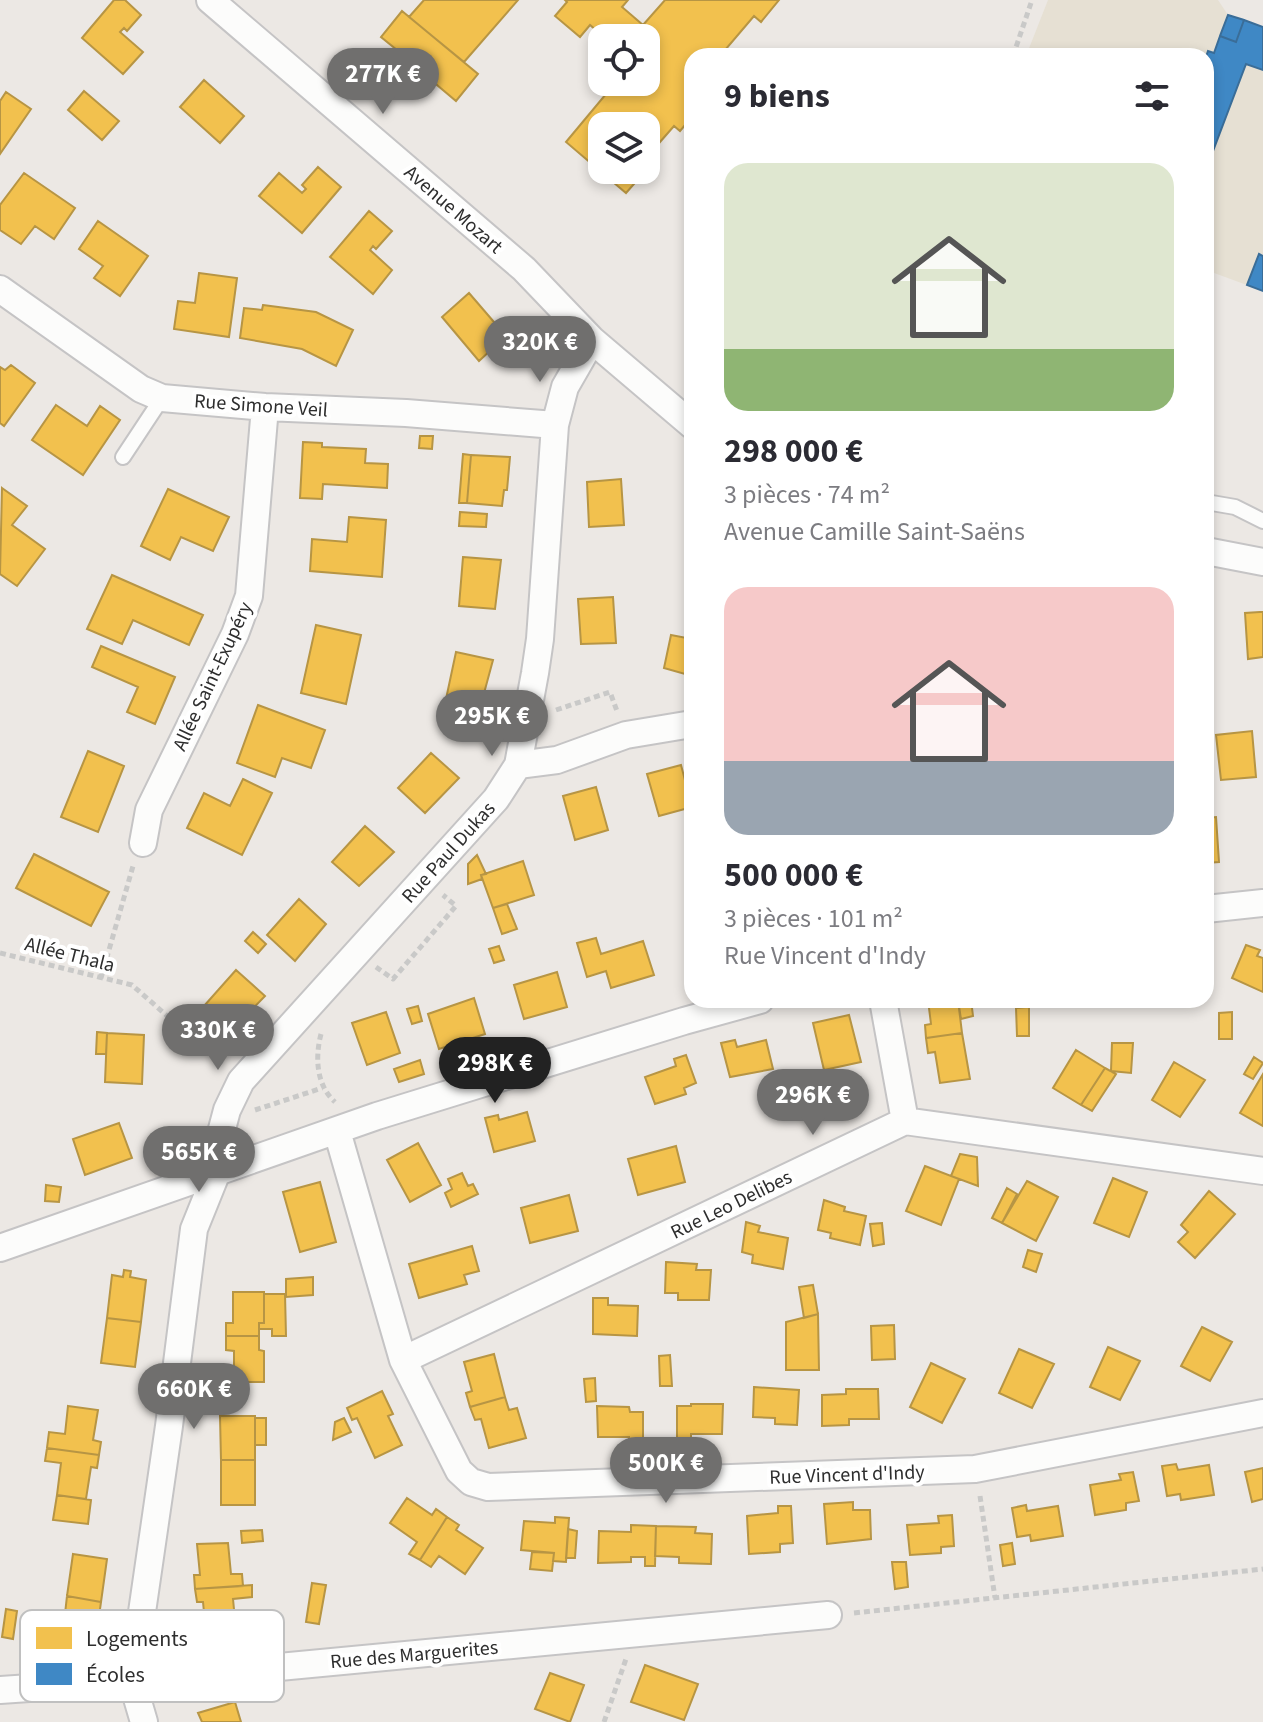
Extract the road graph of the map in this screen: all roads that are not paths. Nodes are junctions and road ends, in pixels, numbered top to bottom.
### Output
1 (210, 0) edge
2 (0, 289) edge
3 (592, 340) junction
4 (162, 398) junction
5 (265, 407) junction
6 (684, 418) edge
7 (555, 425) junction
8 (123, 457) dead end
9 (1214, 503) edge
10 (1263, 521) edge
11 (1214, 553) edge
12 (1263, 562) edge
13 (684, 725) edge
14 (518, 765) junction
15 (143, 843) road end
16 (1261, 897) edge
17 (1214, 907) edge
18 (733, 1008) edge
19 (884, 1008) edge
20 (905, 1121) junction
21 (337, 1131) junction
22 (1263, 1171) edge
23 (217, 1172) junction
24 (165, 1189) junction
25 (194, 1229) junction
26 (0, 1248) edge
27 (403, 1360) junction
28 (1263, 1413) edge
29 (142, 1610) edge
30 (828, 1615) road end
31 (284, 1666) edge
32 (20, 1689) edge
33 (0, 1690) edge
34 (138, 1702) edge
35 (144, 1722) edge

1 - 3 street, Avenue Mozart
2 - 4 street, Rue Simone Veil
3 - 6 street, Avenue Mozart
3 - 7 street, Rue Paul Dukas
4 - 5 street, Rue Simone Veil
4 - 8 lane
5 - 7 street, Rue Simone Veil
5 - 15 street, Allée Saint-Exupéry
7 - 14 street, Rue Paul Dukas
9 - 10 lane
11 - 12 street
13 - 14 street
14 - 23 street, Rue Paul Dukas
16 - 17 street
18 - 21 street
19 - 20 street
20 - 22 street
20 - 27 street, Rue Leo Delibes
21 - 23 street
21 - 27 street, Rue Vincent d'Indy
23 - 24 street
23 - 25 street, Rue Paul Dukas
24 - 25 street
24 - 26 street
25 - 29 street, Rue Paul Dukas
27 - 28 street, Rue Vincent d'Indy
30 - 31 street, Rue des Marguerites
32 - 33 street, Rue des Marguerites
34 - 35 street

